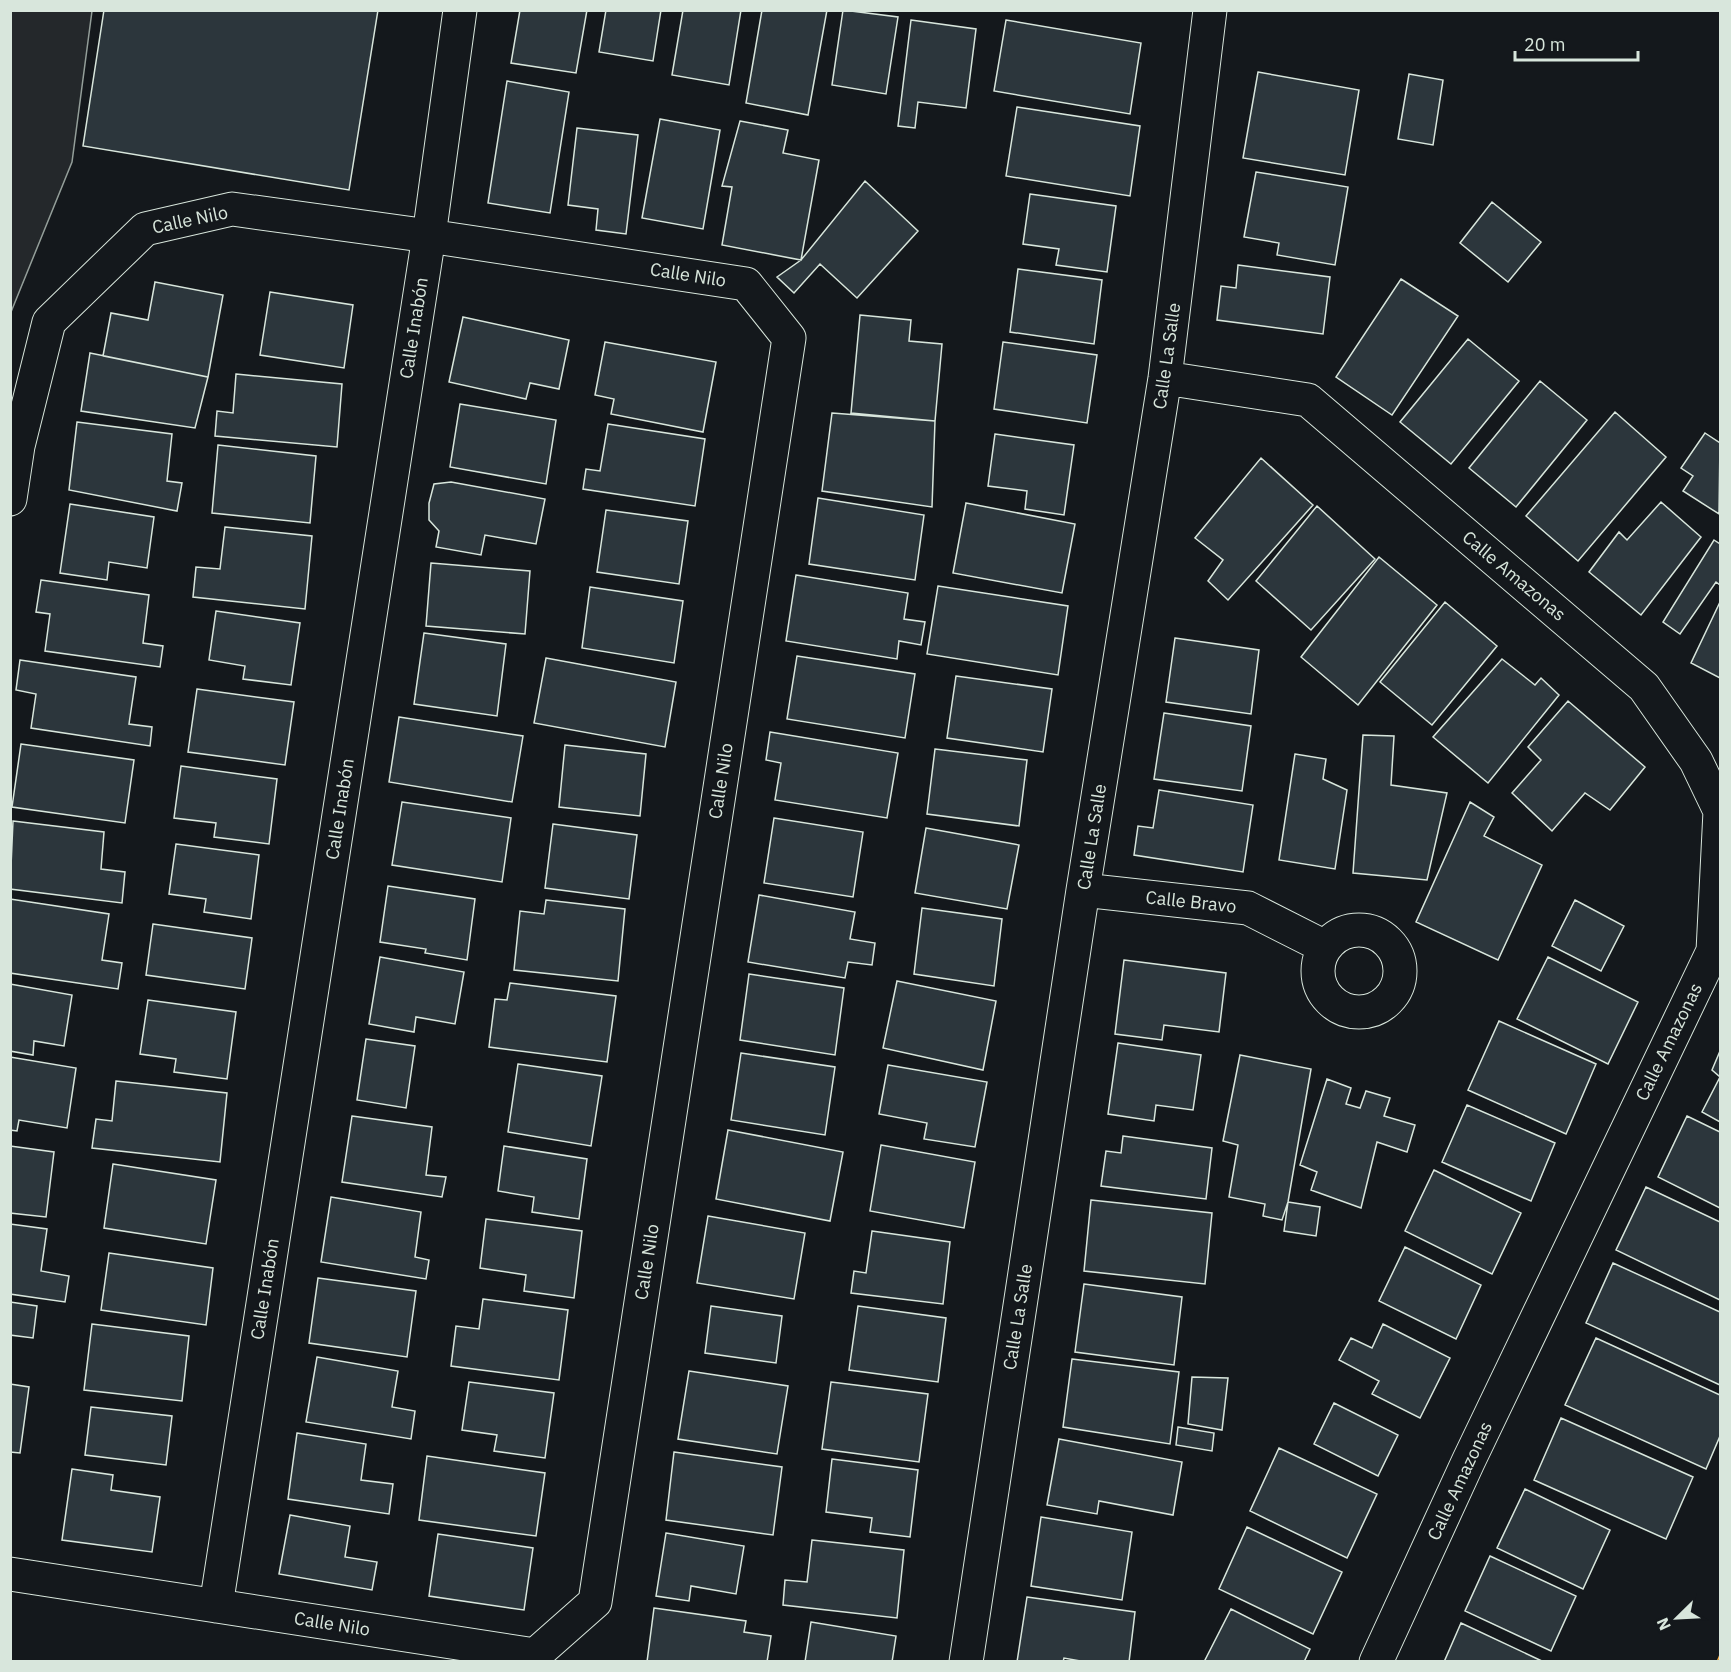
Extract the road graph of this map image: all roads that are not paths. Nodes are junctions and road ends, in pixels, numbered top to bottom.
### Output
1 (460, 10) edge
2 (1210, 10) edge
3 (429, 236) junction
4 (1165, 378) junction
5 (10, 499) edge
6 (1720, 811) edge
7 (1083, 890) junction
8 (1325, 947) dead end
9 (10, 1574) edge
10 (216, 1606) junction
11 (966, 1662) edge
12 (1376, 1662) edge

1 - 3 street, Calle Inabón
2 - 4 street, Calle La Salle
3 - 5 street, Calle Nilo
3 - 10 street, Calle Inabón
3 - 10 street, Calle Nilo
4 - 6 street, Calle Amazonas
4 - 7 street, Calle La Salle
6 - 12 street, Calle Amazonas
7 - 8 street, Calle Bravo
7 - 11 street, Calle La Salle
9 - 10 street, Calle Nilo

